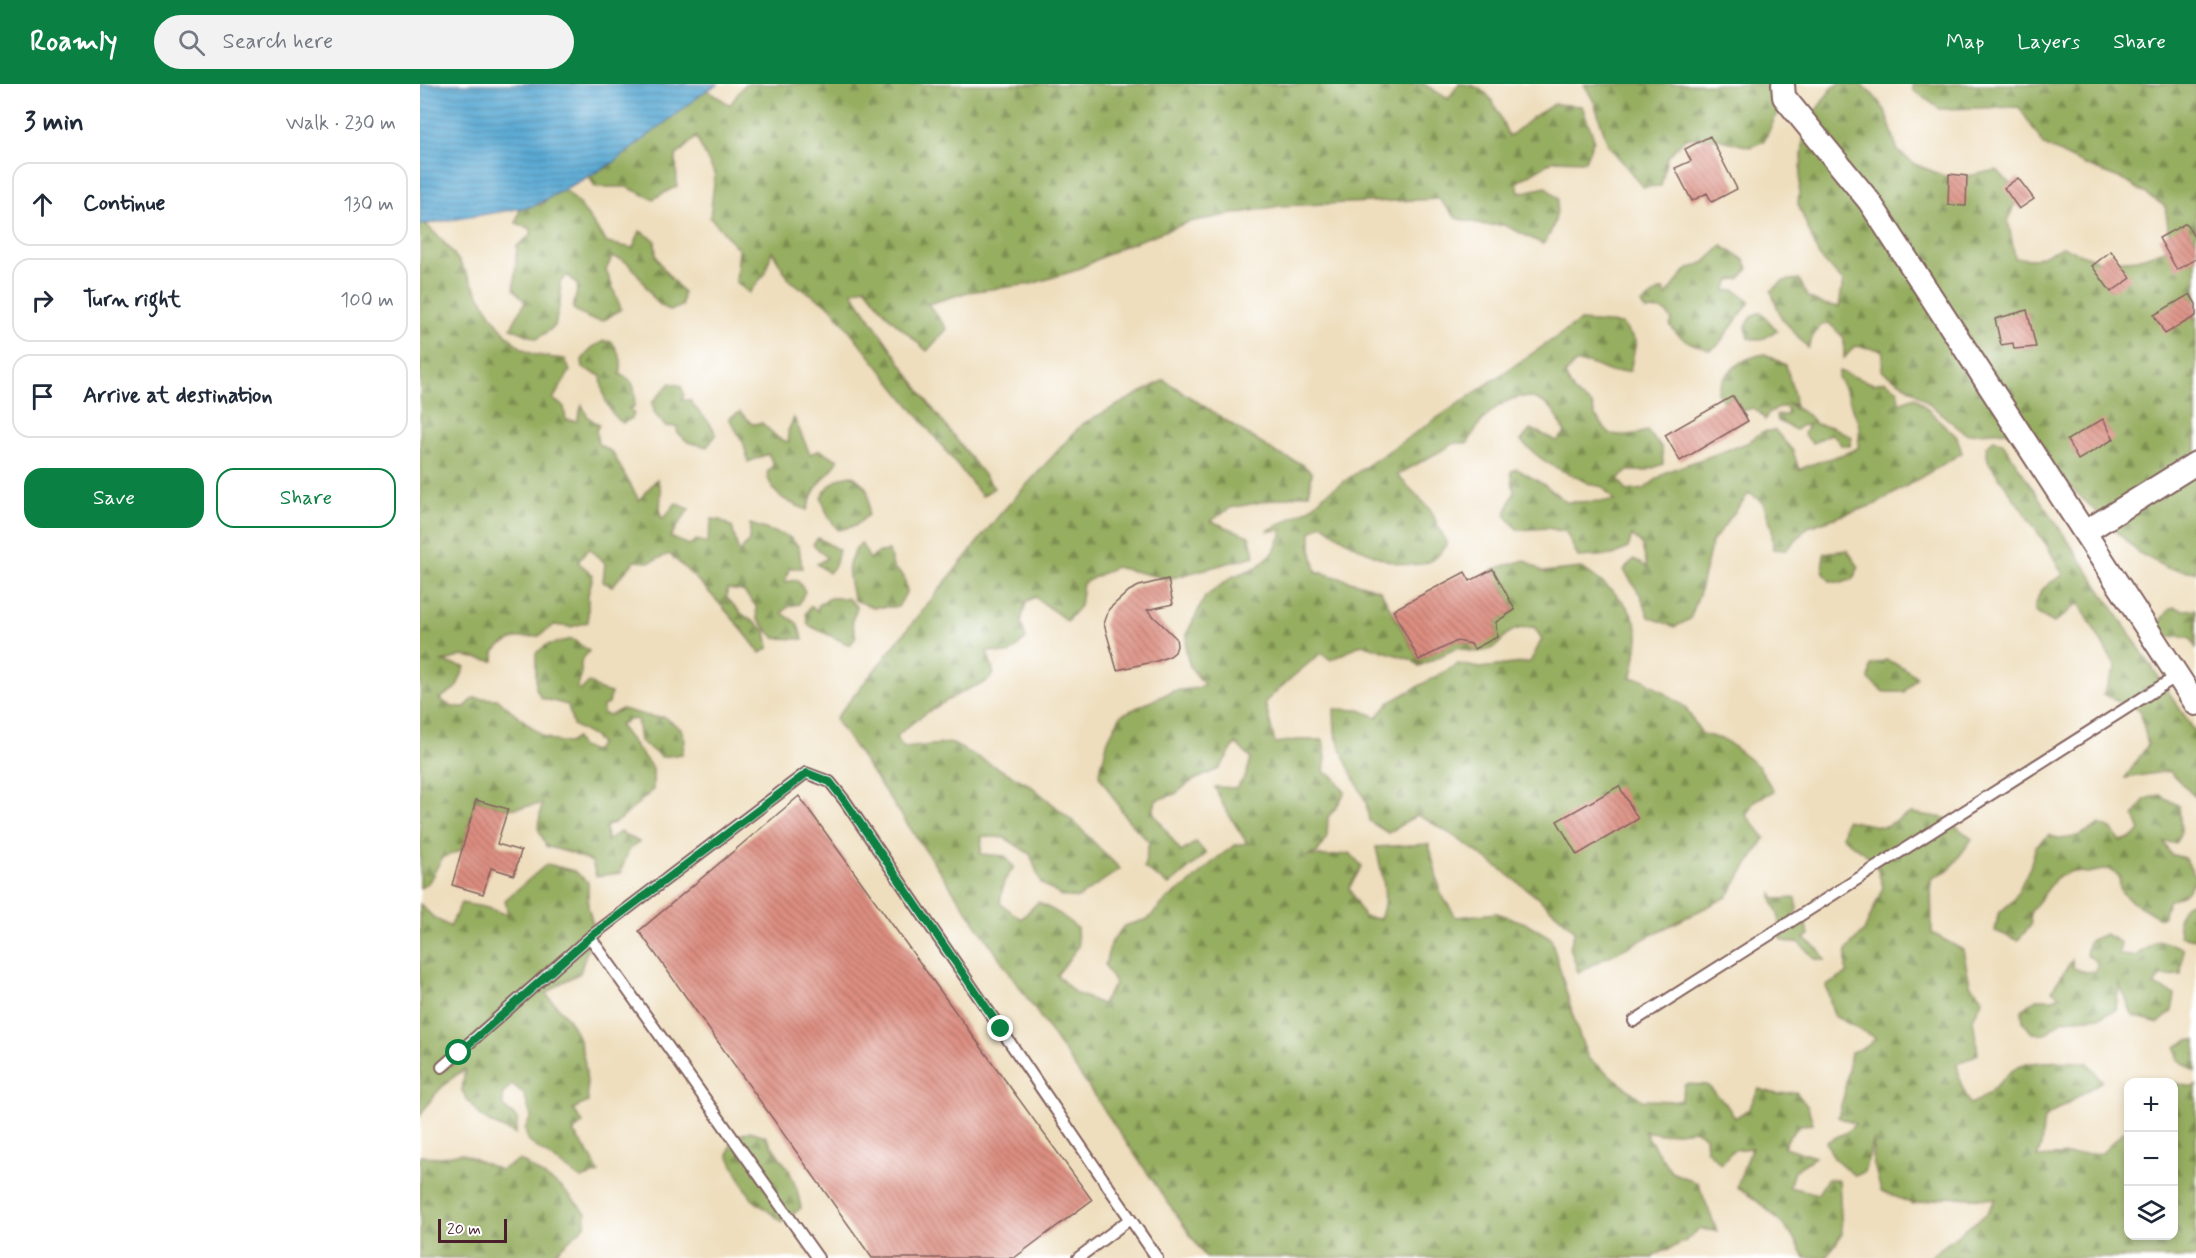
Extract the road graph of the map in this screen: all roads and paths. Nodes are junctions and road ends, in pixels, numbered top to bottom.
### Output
1 (1790, 88) edge
2 (2196, 463) edge
3 (2085, 532) junction
4 (2177, 676) junction
5 (2196, 704) edge
6 (590, 937) junction
7 (1634, 1021) dead end
8 (442, 1067) dead end
9 (1130, 1219) junction
10 (818, 1258) edge
11 (1078, 1258) edge
12 (1157, 1258) edge

1 - 3 street
2 - 3 street
3 - 4 street
4 - 5 street
4 - 7 lane
6 - 8 lane
6 - 9 lane
6 - 10 lane
9 - 11 lane
9 - 12 lane

